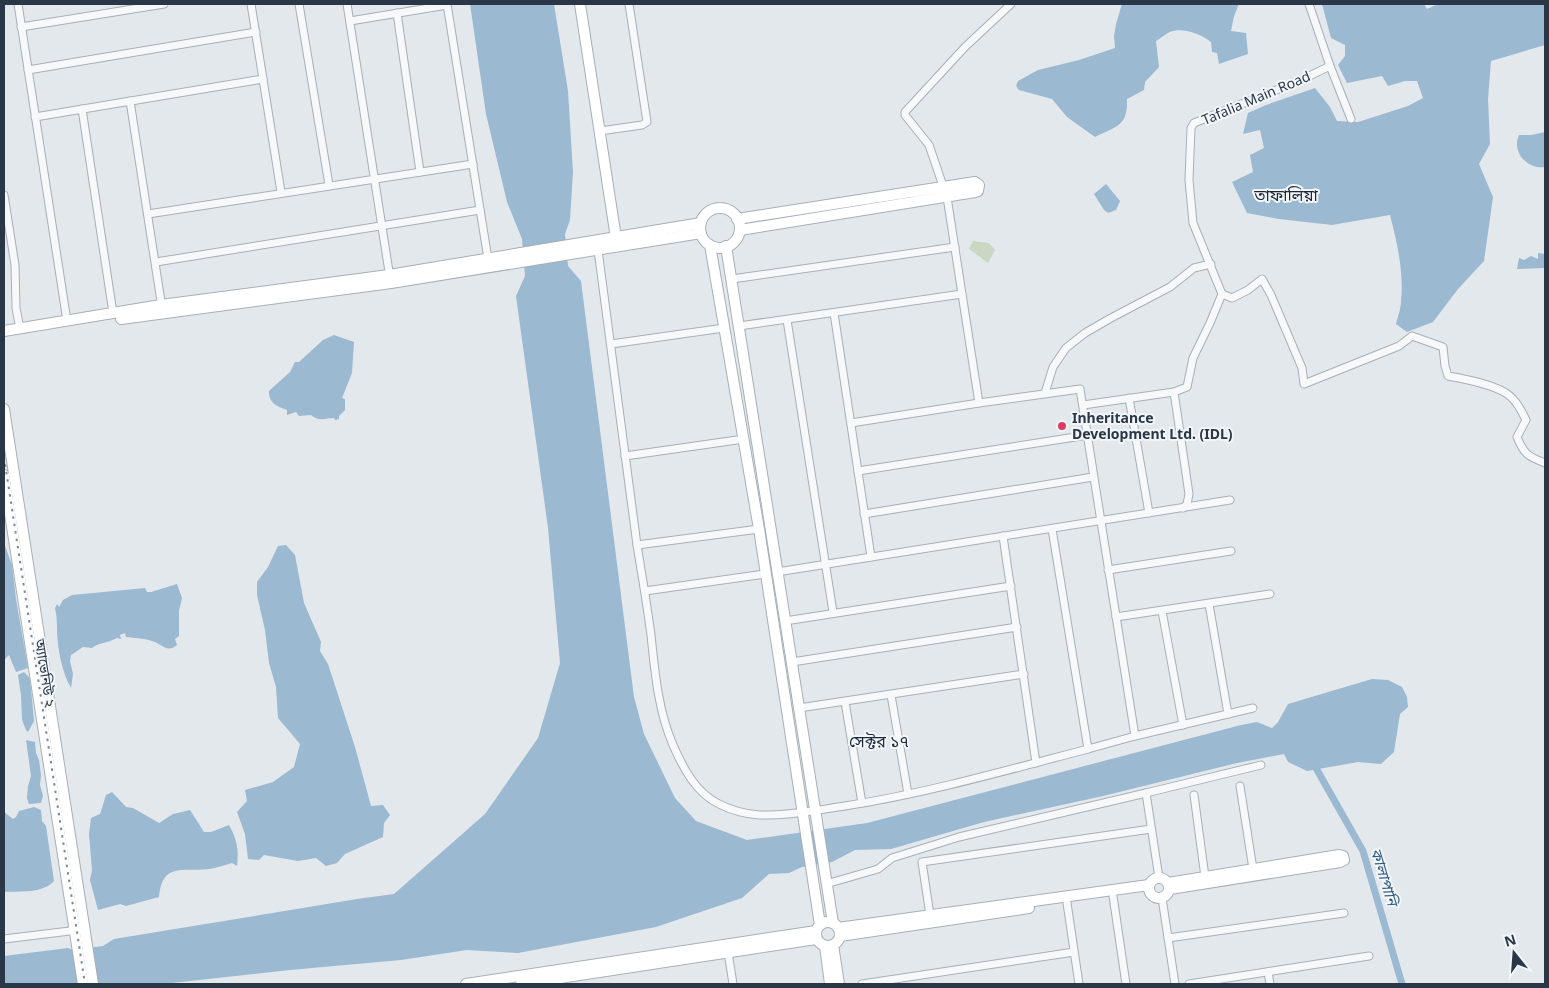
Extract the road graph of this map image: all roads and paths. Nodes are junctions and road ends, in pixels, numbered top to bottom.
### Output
1 (18, 4) edge
2 (164, 4) edge
3 (251, 4) edge
4 (299, 4) edge
5 (347, 4) edge
6 (447, 4) edge
7 (580, 4) edge
8 (629, 4) edge
9 (1010, 4) edge
10 (1310, 4) edge
11 (397, 13) junction
12 (350, 21) junction
13 (21, 27) junction
14 (256, 32) junction
15 (1330, 66) junction
16 (28, 70) junction
17 (263, 79) junction
18 (130, 101) junction
19 (82, 109) junction
20 (35, 117) junction
21 (1352, 119) dead end
22 (600, 130) junction
23 (473, 164) junction
24 (420, 172) junction
25 (374, 179) junction
26 (329, 185) junction
27 (943, 186) junction
28 (281, 192) junction
29 (4, 195) edge
30 (947, 197) junction
31 (480, 210) junction
32 (148, 214) junction
33 (737, 219) junction
34 (382, 225) junction
35 (701, 228) junction
36 (740, 230) junction
37 (616, 238) junction
38 (710, 245) junction
39 (726, 246) junction
40 (955, 247) junction
41 (591, 248) junction
42 (488, 259) junction
43 (503, 261) junction
44 (156, 262) junction
45 (1210, 264) junction
46 (424, 274) junction
47 (390, 279) junction
48 (732, 279) junction
49 (962, 294) junction
50 (1222, 294) junction
51 (162, 309) junction
52 (113, 313) junction
53 (834, 313) junction
54 (787, 320) junction
55 (66, 321) junction
56 (739, 326) junction
57 (724, 328) junction
58 (20, 329) junction
59 (4, 331) edge
60 (4, 337) edge
61 (611, 344) junction
62 (1174, 392) junction
63 (1045, 394) junction
64 (1129, 398) junction
65 (979, 403) junction
66 (1083, 405) junction
67 (4, 408) edge
68 (850, 423) junction
69 (1088, 435) junction
70 (744, 439) junction
71 (625, 456) junction
72 (1545, 463) edge
73 (858, 471) junction
74 (4, 475) edge
75 (1094, 478) junction
76 (1230, 500) dead end
77 (1183, 508) junction
78 (1149, 513) junction
79 (864, 514) junction
80 (1100, 521) junction
81 (1052, 528) junction
82 (759, 530) junction
83 (1003, 536) junction
84 (637, 545) junction
85 (1232, 551) dead end
86 (870, 557) junction
87 (825, 564) junction
88 (1108, 570) junction
89 (777, 572) junction
90 (765, 574) junction
91 (1010, 586) junction
92 (645, 591) junction
93 (1270, 594) dead end
94 (1209, 604) junction
95 (1162, 611) junction
96 (833, 612) junction
97 (1116, 617) junction
98 (785, 620) junction
99 (1017, 627) junction
100 (792, 662) junction
101 (1024, 674) junction
102 (892, 695) junction
103 (845, 702) junction
104 (798, 708) junction
105 (1254, 708) dead end
106 (1228, 714) junction
107 (1183, 725) junction
108 (1135, 736) junction
109 (1088, 749) junction
110 (1036, 763) junction
111 (1261, 765) dead end
112 (1240, 786) dead end
113 (1146, 793) junction
114 (908, 794) junction
115 (1194, 795) dead end
116 (862, 803) junction
117 (815, 812) junction
118 (803, 814) junction
119 (1151, 829) junction
120 (1253, 869) junction
121 (1205, 877) junction
122 (1166, 883) junction
123 (826, 884) junction
124 (1149, 888) junction
125 (1112, 896) junction
126 (1162, 898) junction
127 (1067, 903) junction
128 (1344, 913) dead end
129 (930, 915) junction
130 (837, 929) junction
131 (817, 932) junction
132 (80, 934) junction
133 (1168, 938) junction
134 (4, 939) edge
135 (829, 946) junction
136 (728, 952) junction
137 (1074, 952) junction
138 (1369, 956) dead end
139 (1268, 972) junction
140 (1222, 982) edge
141 (83, 984) edge
142 (93, 984) edge
143 (466, 984) edge
144 (521, 984) edge
145 (733, 984) edge
146 (830, 984) edge
147 (839, 984) edge
148 (862, 984) edge
149 (1079, 984) edge
150 (1126, 984) edge
151 (1175, 984) edge
152 (1189, 984) edge
153 (1270, 984) edge

1 - 13 street
2 - 13 street
3 - 14 street
4 - 26 street
5 - 12 street
6 - 11 street
6 - 23 street
7 - 22 street
8 - 22 street
9 - 27 street
10 - 15 street
11 - 12 street
11 - 24 street
12 - 25 street
13 - 16 street
14 - 16 street
14 - 17 street
15 - 21 street
15 - 45 street, Tafalia Main Road
16 - 20 street
17 - 18 street
17 - 28 street
18 - 19 street
18 - 32 street
19 - 20 street
19 - 52 street
20 - 55 street
22 - 37 street
23 - 24 street
23 - 31 street
24 - 25 street
25 - 26 street
25 - 34 street
26 - 28 street
27 - 30 street
27 - 33 street
28 - 32 street
29 - 58 street
30 - 36 street
30 - 40 street
31 - 34 street
31 - 42 street
32 - 44 street
33 - 35 street
33 - 36 street
34 - 44 street
34 - 47 street
35 - 37 street
35 - 38 street
35 - 41 street
36 - 39 street
37 - 41 street
38 - 39 street
38 - 57 street
39 - 48 street
40 - 48 street
40 - 49 street
41 - 43 street
41 - 61 street
42 - 43 street
42 - 46 street
43 - 46 street
44 - 51 street
45 - 50 street, Tafalia Main Road
45 - 63 street
46 - 47 street
47 - 51 street
48 - 56 street
49 - 53 street
49 - 65 street
50 - 62 street
50 - 72 street
51 - 52 street
51 - 60 street
52 - 55 street
53 - 54 street
53 - 68 street
54 - 56 street
54 - 87 street
55 - 58 street
56 - 89 street
57 - 61 street
57 - 70 street
58 - 59 street
61 - 71 street
62 - 64 street
62 - 77 street
63 - 65 street
63 - 66 street
64 - 66 street
64 - 78 street
65 - 68 street
66 - 69 street
67 - 132 street, অ্যাভেনিউ ২
68 - 73 street
69 - 73 street
69 - 75 street
70 - 71 street
70 - 82 street
71 - 84 street
73 - 79 street
74 - 132 street, অ্যাভেনিউ ২
75 - 79 street
75 - 80 street
76 - 77 street
77 - 78 street
78 - 80 street
79 - 86 street
80 - 81 street
80 - 88 street
81 - 83 street
81 - 109 street
82 - 84 street
82 - 90 street
83 - 86 street
83 - 91 street
84 - 92 street
85 - 88 street
86 - 87 street
87 - 89 street
87 - 96 street
88 - 97 street
89 - 98 street
90 - 92 street
90 - 118 street
91 - 96 street
91 - 99 street
92 - 118 street
93 - 94 street
94 - 95 street
94 - 106 street
95 - 97 street
95 - 107 street
96 - 98 street
97 - 108 street
98 - 100 street
99 - 100 street
99 - 101 street
100 - 104 street
101 - 102 street
101 - 110 street
102 - 103 street
102 - 114 street
103 - 104 street
103 - 116 street
104 - 117 street
105 - 106 street
106 - 107 street
107 - 108 street
108 - 109 street
109 - 110 street
110 - 114 street
111 - 113 street
112 - 120 street
113 - 119 street
113 - 123 street
114 - 116 street
115 - 121 street
116 - 117 street
117 - 118 street
117 - 123 street
118 - 131 street
119 - 122 street
119 - 129 street
120 - 121 street
120 - 122 street
121 - 122 street
122 - 124 street
122 - 126 street
123 - 130 street
124 - 125 street
124 - 126 street
124 - 129 street
125 - 127 street
125 - 150 street
126 - 133 street
127 - 130 street
127 - 137 street
128 - 133 street
129 - 130 street
130 - 131 street
130 - 135 street
131 - 135 street
131 - 136 street
131 - 143 street
132 - 134 street
132 - 141 street
132 - 142 street
133 - 151 street
135 - 146 street
135 - 147 street
136 - 144 street
136 - 145 street
137 - 148 street
137 - 149 street
138 - 139 street
139 - 140 street
139 - 153 street
140 - 152 street

